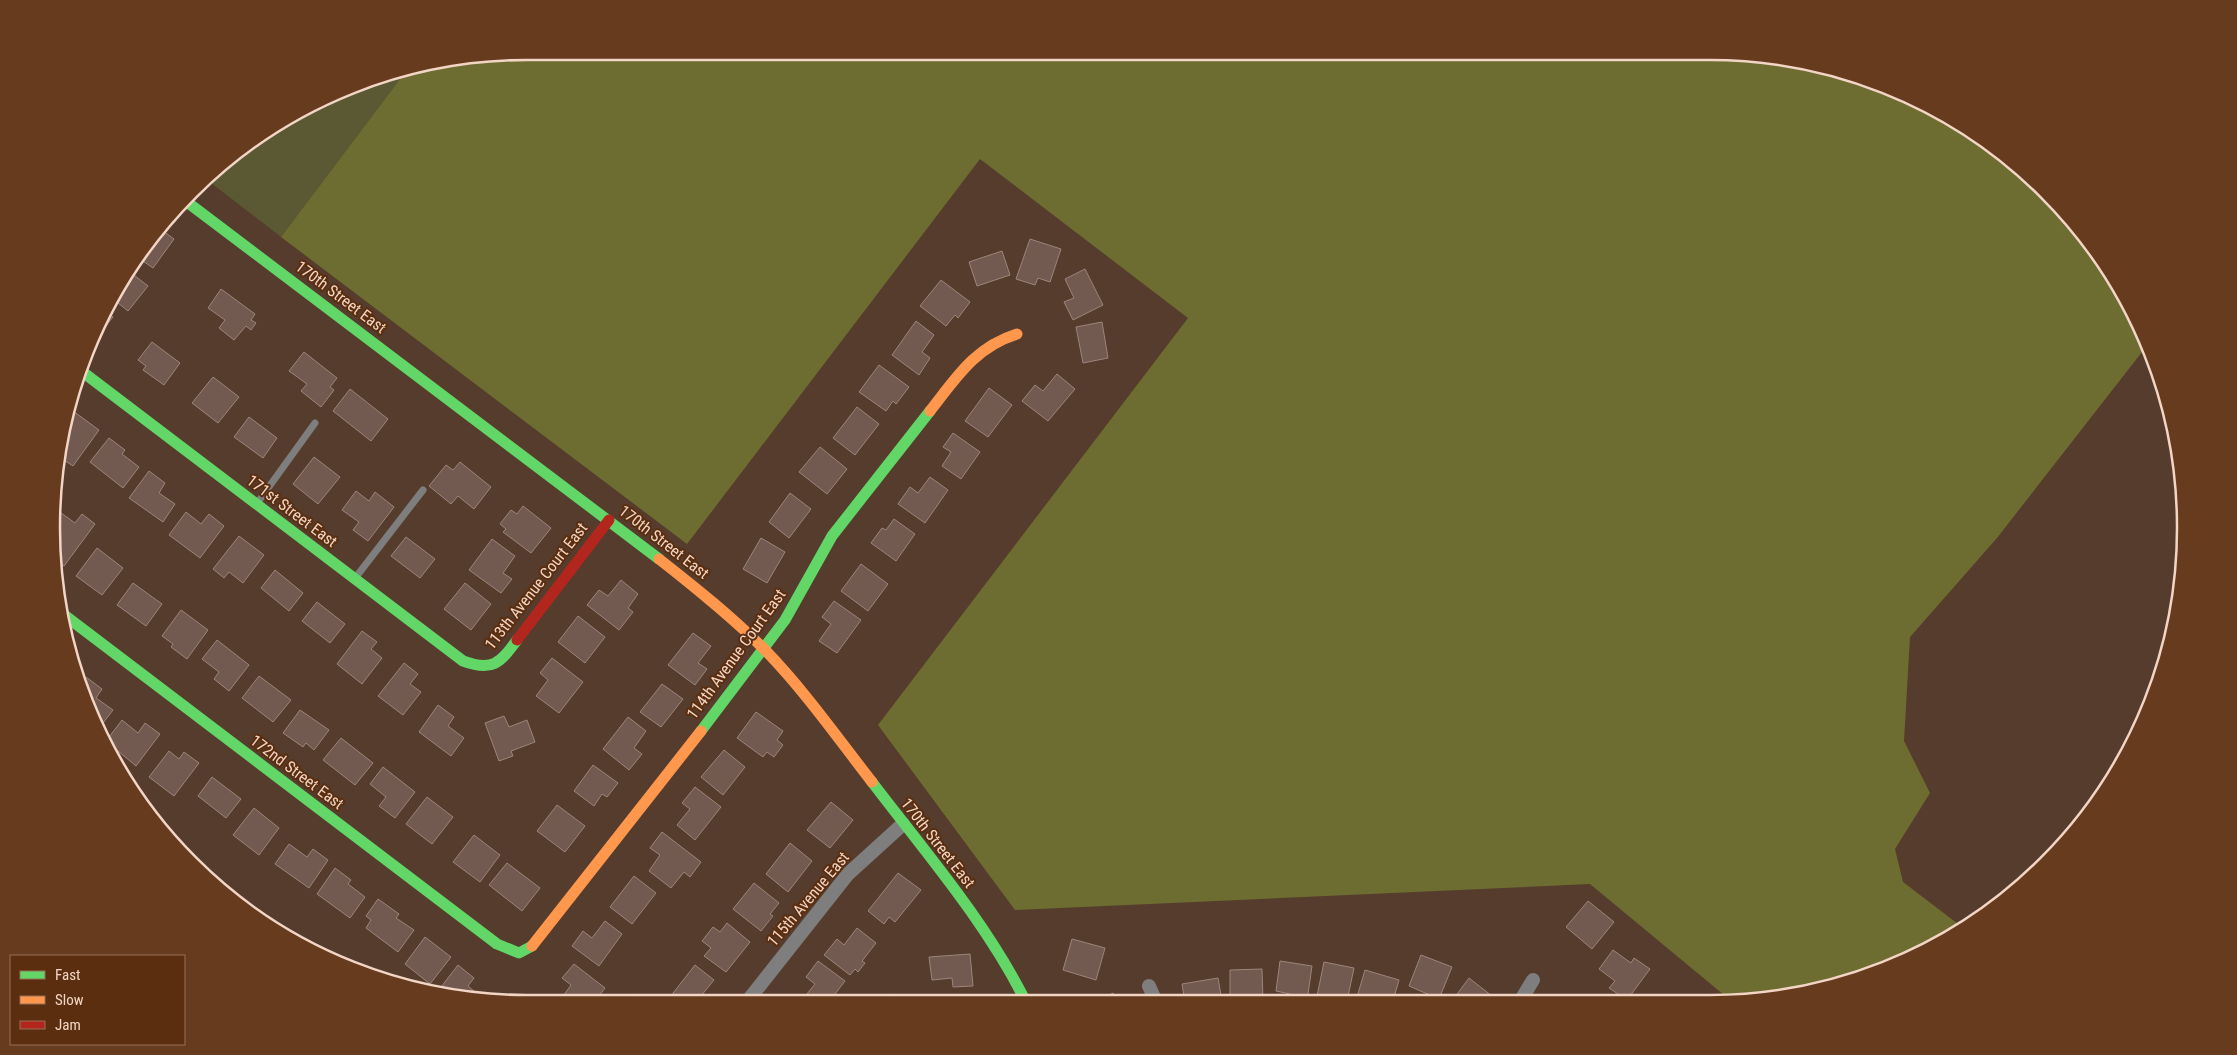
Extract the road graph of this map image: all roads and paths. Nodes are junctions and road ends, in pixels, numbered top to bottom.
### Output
1 (190, 204) edge
2 (1017, 334) dead end
3 (86, 374) edge
4 (315, 423) dead end
5 (423, 490) dead end
6 (256, 505) junction
7 (609, 520) junction
8 (355, 579) junction
9 (69, 618) edge
10 (764, 649) junction
11 (485, 668) joint
12 (903, 824) junction
13 (519, 953) joint
14 (1533, 980) dead end
15 (1149, 986) dead end
16 (752, 995) edge
17 (1022, 995) edge
18 (1153, 995) edge
19 (1524, 995) edge

1 - 7 street, 170th Street East
2 - 10 street, 114th Avenue Court East
3 - 6 street, 171st Street East
4 - 6 lane
5 - 8 lane
6 - 8 street, 171st Street East
7 - 10 street, 170th Street East
7 - 11 street, 113th Avenue Court East
8 - 11 street, 171st Street East
9 - 13 street, 172nd Street East
10 - 12 street, 170th Street East
10 - 13 street, 114th Avenue Court East
12 - 16 street, 115th Avenue East
12 - 17 street, 170th Street East
14 - 19 street
15 - 18 street

